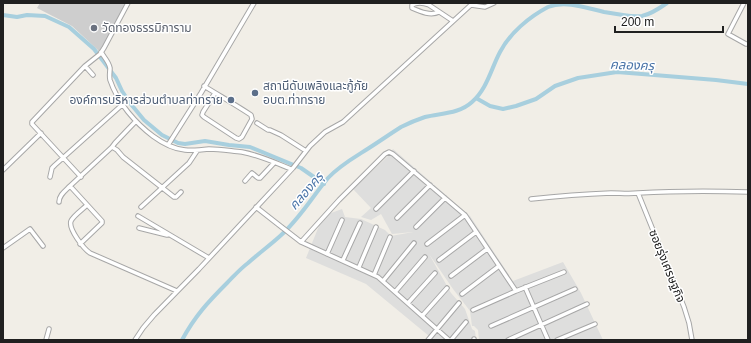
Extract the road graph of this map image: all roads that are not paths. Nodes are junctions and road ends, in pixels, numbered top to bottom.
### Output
1 (128, 3) edge
2 (254, 3) edge
3 (494, 3) edge
4 (744, 3) edge
5 (472, 4) edge
6 (439, 12) junction
7 (453, 21) junction
8 (748, 44) edge
9 (99, 54) junction
10 (85, 66) junction
11 (93, 75) dead end
12 (204, 86) junction
13 (215, 93) junction
14 (123, 104) junction
15 (136, 121) junction
16 (258, 123) dead end
17 (41, 133) junction
18 (168, 144) junction
19 (112, 148) junction
20 (197, 151) junction
21 (306, 151) junction
22 (62, 158) junction
23 (274, 163) junction
24 (292, 168) junction
25 (3, 170) edge
26 (414, 171) junction
27 (81, 176) junction
28 (50, 177) dead end
29 (245, 181) dead end
30 (430, 185) junction
31 (70, 186) junction
32 (162, 187) junction
33 (181, 192) dead end
34 (748, 192) edge
35 (638, 193) junction
36 (445, 198) junction
37 (531, 199) dead end
38 (59, 202) dead end
39 (87, 205) junction
40 (141, 207) dead end
41 (256, 207) junction
42 (376, 209) dead end
43 (465, 215) junction
44 (138, 216) dead end
45 (397, 218) dead end
46 (342, 220) dead end
47 (360, 223) dead end
48 (376, 227) dead end
49 (416, 227) dead end
50 (139, 228) dead end
51 (476, 232) junction
52 (170, 235) junction
53 (390, 238) dead end
54 (301, 242) junction
55 (414, 243) dead end
56 (80, 244) junction
57 (427, 244) dead end
58 (43, 246) dead end
59 (3, 248) edge
60 (487, 249) junction
61 (327, 254) junction
62 (425, 257) dead end
63 (209, 258) junction
64 (343, 260) junction
65 (439, 260) dead end
66 (499, 266) junction
67 (359, 267) junction
68 (564, 272) dead end
69 (435, 273) dead end
70 (374, 275) junction
71 (451, 276) dead end
72 (383, 281) junction
73 (525, 287) junction
74 (447, 288) dead end
75 (575, 289) dead end
76 (177, 291) junction
77 (516, 291) junction
78 (395, 292) junction
79 (462, 294) dead end
80 (408, 303) junction
81 (459, 303) dead end
82 (587, 304) dead end
83 (534, 307) junction
84 (473, 310) dead end
85 (422, 316) junction
86 (466, 322) dead end
87 (596, 324) dead end
88 (541, 325) junction
89 (491, 326) dead end
90 (49, 329) dead end
91 (437, 330) junction
92 (46, 340) edge
93 (135, 340) edge
94 (428, 340) edge
95 (450, 340) edge
96 (508, 340) edge
97 (548, 340) edge
98 (557, 340) edge
99 (692, 340) edge

1 - 9 street
2 - 12 street
3 - 5 street
4 - 8 street
5 - 7 street
6 - 6 street
6 - 7 street
7 - 21 street
9 - 10 street
9 - 14 street
10 - 11 street
10 - 17 street
12 - 13 street
12 - 18 street
13 - 13 street
14 - 15 street
14 - 22 street
15 - 18 street
15 - 19 street
16 - 21 street
17 - 22 street
17 - 25 street
18 - 20 street
19 - 27 street
19 - 32 street
20 - 23 street
20 - 32 street
21 - 24 street
22 - 27 street
22 - 28 street
23 - 24 street
23 - 29 street
24 - 41 street
26 - 30 street
26 - 42 street
26 - 54 street
27 - 31 street
30 - 36 street
30 - 45 street
31 - 38 street
31 - 39 street
32 - 33 street
32 - 40 street
34 - 35 street
35 - 37 street
35 - 99 street, ซอยรุ่งเศรษฐกิจ
36 - 43 street
36 - 49 street
39 - 56 street
39 - 56 street
41 - 54 street
41 - 63 street
43 - 51 street
43 - 57 street
44 - 52 street
46 - 61 street
47 - 64 street
48 - 67 street
50 - 52 street
51 - 60 street
51 - 65 street
52 - 63 street
53 - 70 street
54 - 61 street
55 - 72 street
56 - 76 street
58 - 59 street
60 - 66 street
60 - 71 street
61 - 64 street
62 - 78 street
63 - 76 street
64 - 67 street
66 - 77 street
66 - 79 street
67 - 70 street
68 - 73 street
69 - 80 street
70 - 72 street
72 - 78 street
73 - 77 street
73 - 83 street
74 - 85 street
75 - 83 street
76 - 93 street
77 - 84 street
78 - 80 street
80 - 85 street
81 - 91 street
82 - 88 street
83 - 88 street
83 - 89 street
85 - 91 street
86 - 95 street
87 - 98 street
88 - 96 street
88 - 97 street
90 - 92 street
91 - 94 street
91 - 95 street

